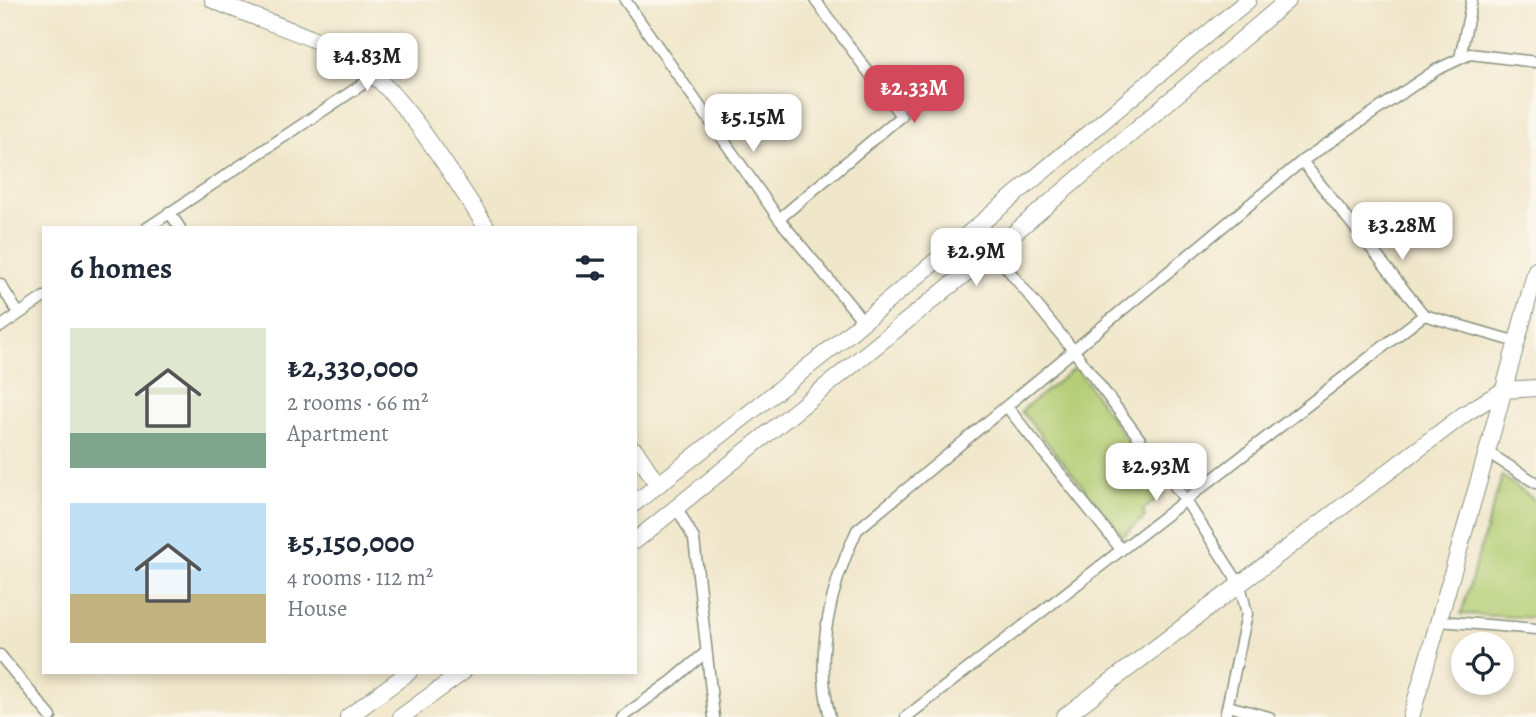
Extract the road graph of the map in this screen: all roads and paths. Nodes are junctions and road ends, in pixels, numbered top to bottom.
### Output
1 (213, 0) edge
2 (625, 0) edge
3 (815, 0) edge
4 (1248, 0) edge
5 (1288, 0) edge
6 (1472, 0) edge
7 (1460, 58) junction
8 (1536, 62) edge
9 (375, 76) junction
10 (1302, 161) junction
11 (169, 212) junction
12 (779, 219) junction
13 (150, 226) edge
14 (179, 226) edge
15 (486, 226) edge
16 (993, 250) junction
17 (1536, 270) edge
18 (0, 284) edge
19 (42, 298) edge
20 (19, 314) junction
21 (1424, 315) junction
22 (863, 321) junction
23 (0, 327) edge
24 (1517, 342) junction
25 (1074, 351) junction
26 (1536, 388) edge
27 (1504, 390) junction
28 (1007, 407) junction
29 (1488, 452) junction
30 (637, 453) edge
31 (1536, 483) edge
32 (658, 485) junction
33 (637, 501) edge
34 (1186, 501) junction
35 (677, 508) junction
36 (637, 539) edge
37 (1120, 548) junction
38 (1240, 585) junction
39 (1439, 621) junction
40 (1536, 629) edge
41 (705, 653) junction
42 (0, 655) edge
43 (406, 674) edge
44 (460, 674) edge
45 (1227, 711) edge
46 (51, 717) edge
47 (348, 717) edge
48 (401, 717) edge
49 (622, 717) edge
50 (714, 717) edge
51 (830, 717) edge
52 (906, 717) edge
53 (1064, 717) edge
54 (1269, 717) edge
55 (1410, 717) edge

1 - 9 main road
2 - 12 street
3 - 12 street
4 - 22 main road
5 - 16 main road
6 - 7 street
7 - 8 street
7 - 10 street
9 - 11 street
9 - 15 main road
10 - 21 street
10 - 25 street
11 - 13 street
11 - 14 street
12 - 22 street
16 - 25 street
16 - 35 main road
17 - 24 main road
18 - 20 street
19 - 20 street
20 - 23 street
21 - 24 street
21 - 34 street
22 - 32 main road
24 - 27 main road
25 - 28 street
25 - 34 street
26 - 27 main road
27 - 29 main road
27 - 38 main road
28 - 37 street
28 - 51 street
29 - 31 street
29 - 39 main road
30 - 32 main road
32 - 33 main road
34 - 37 street
34 - 38 street
35 - 36 main road
35 - 41 street
37 - 52 street
38 - 45 street
38 - 53 main road
39 - 40 street
39 - 55 main road
41 - 49 street
41 - 50 street
42 - 46 street
43 - 47 main road
44 - 48 main road
45 - 54 street

